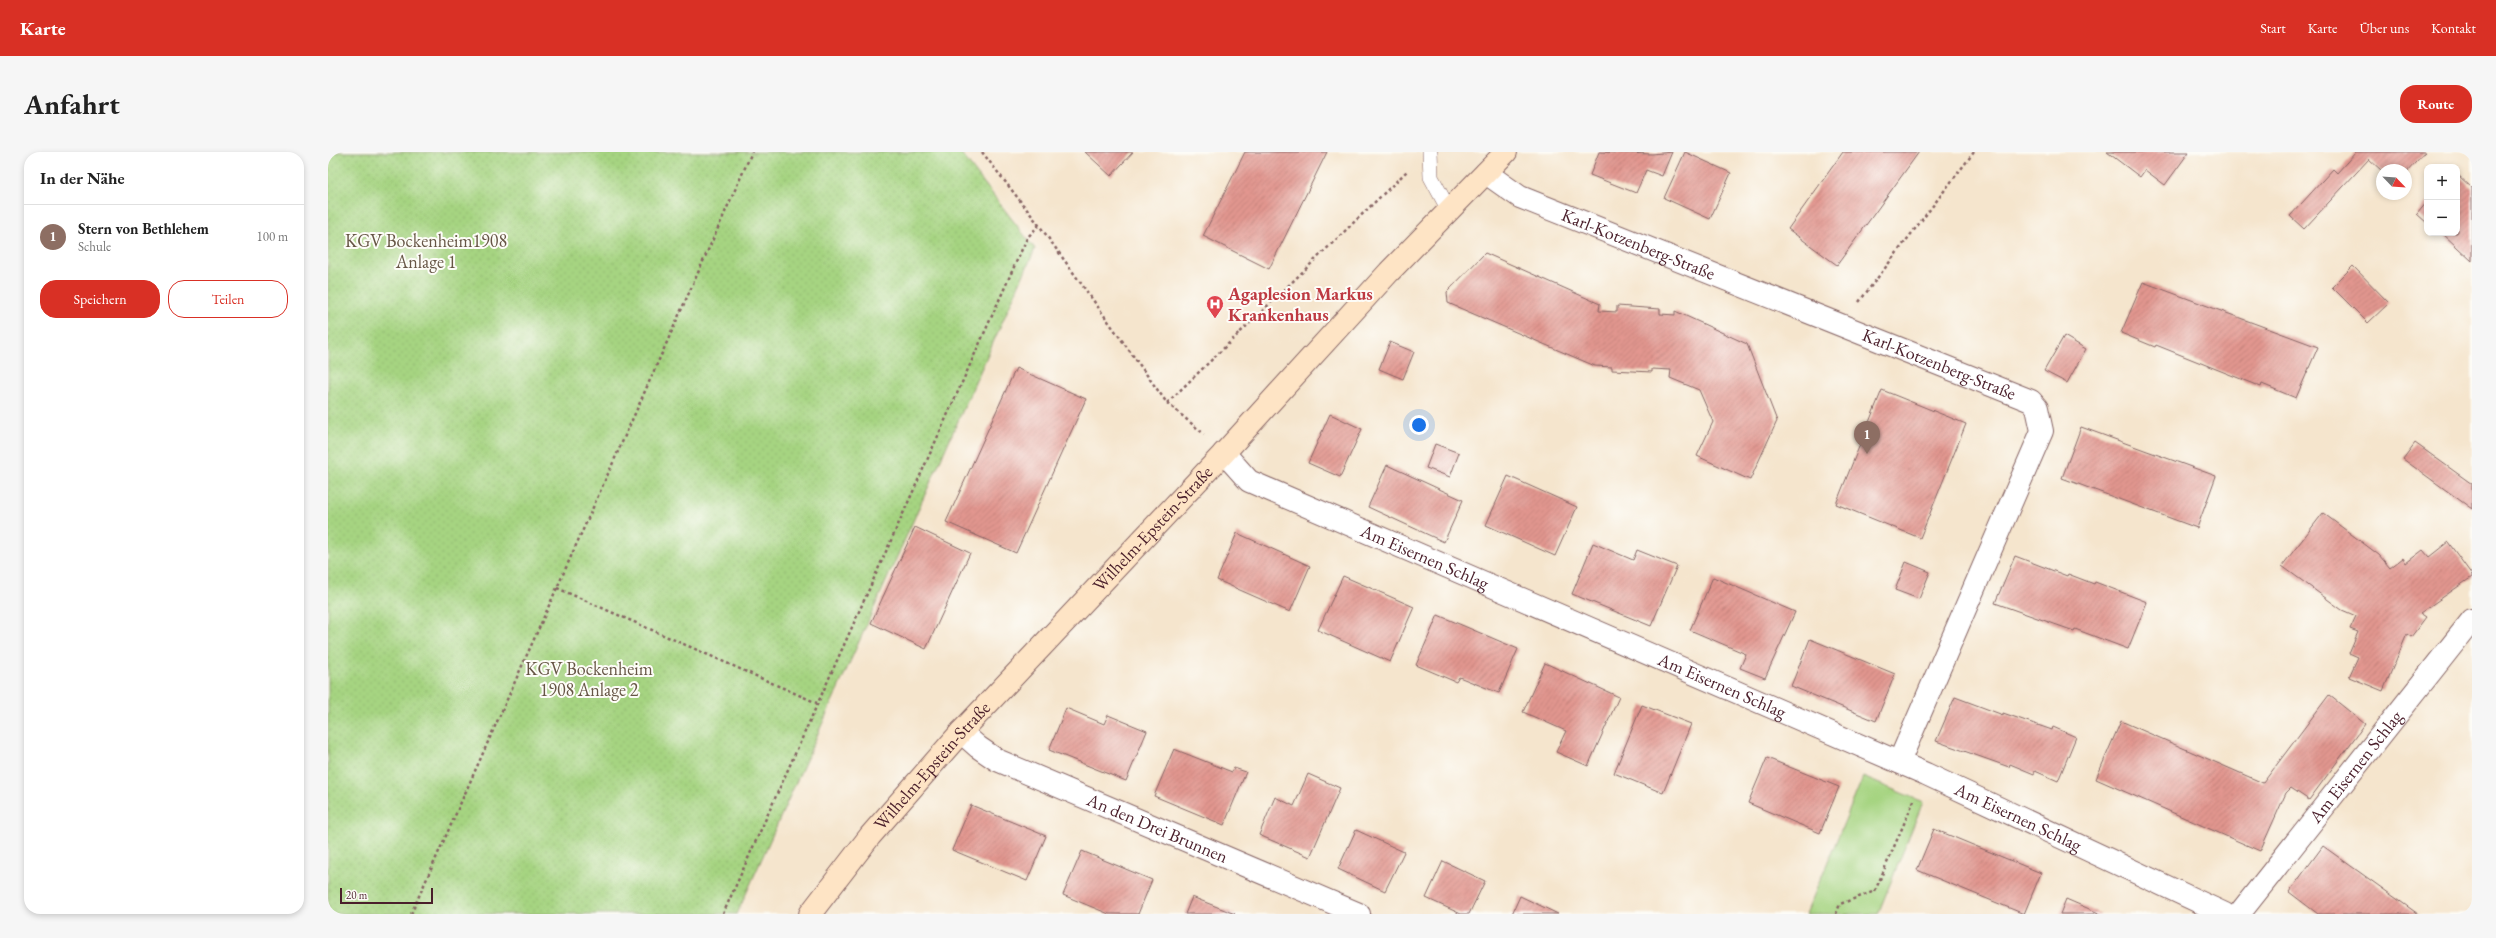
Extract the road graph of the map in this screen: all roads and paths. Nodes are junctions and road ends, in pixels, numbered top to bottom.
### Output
1 (752, 152) edge
2 (982, 152) edge
3 (1430, 152) edge
4 (1506, 152) edge
5 (1974, 152) edge
6 (1410, 168) dead end
7 (1486, 173) junction
8 (1450, 212) junction
9 (1039, 226) junction
10 (1840, 326) junction
11 (1167, 402) junction
12 (1224, 453) junction
13 (557, 588) junction
14 (2472, 620) edge
15 (817, 703) junction
16 (961, 732) junction
17 (1899, 762) junction
18 (1906, 820) dead end
19 (411, 914) edge
20 (723, 914) edge
21 (810, 914) edge
22 (1359, 914) edge
23 (1836, 914) edge
24 (2225, 914) edge
25 (2239, 914) edge

1 - 13 path
2 - 9 path
3 - 8 lane
4 - 7 main road, Wilhelm-Epstein-Straße
5 - 10 path
6 - 11 path
7 - 8 main road, Wilhelm-Epstein-Straße
7 - 10 street, Karl-Kotzenberg-Straße
8 - 12 main road, Wilhelm-Epstein-Straße
9 - 11 path
9 - 15 path
10 - 17 street, Karl-Kotzenberg-Straße
11 - 12 path
12 - 16 main road, Wilhelm-Epstein-Straße
12 - 17 street, Am Eisernen Schlag
13 - 15 path
13 - 19 path
14 - 25 street, Am Eisernen Schlag
15 - 20 path
16 - 21 main road, Wilhelm-Epstein-Straße
16 - 22 street, An den Drei Brunnen
17 - 24 street, Am Eisernen Schlag
18 - 23 path

